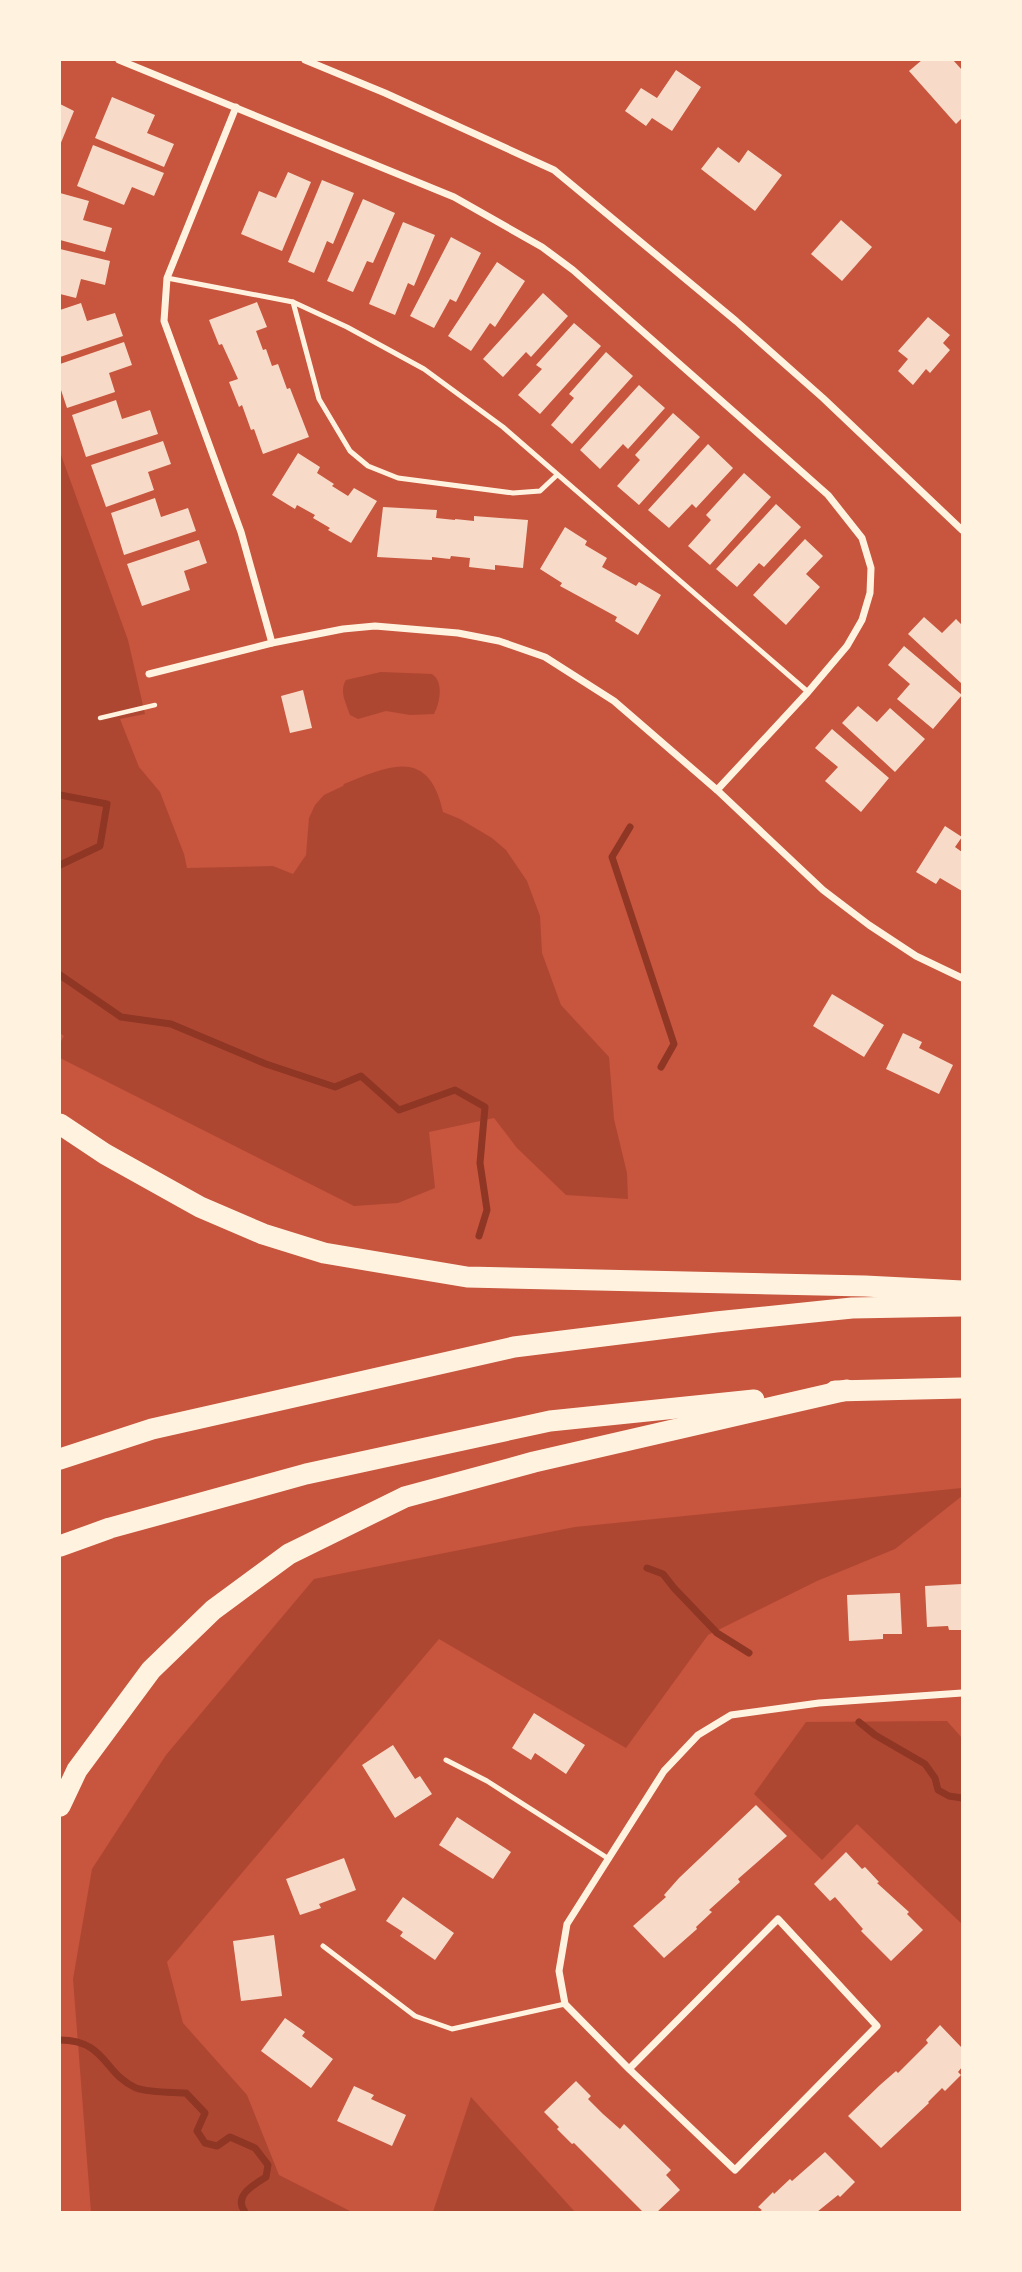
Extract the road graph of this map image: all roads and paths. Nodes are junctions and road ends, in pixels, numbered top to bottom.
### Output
1 (119, 60) edge
2 (304, 60) edge
3 (236, 107) junction
4 (167, 278) junction
5 (293, 302) junction
6 (557, 475) junction
7 (962, 530) edge
8 (272, 642) junction
9 (149, 674) dead end
10 (808, 692) junction
11 (155, 705) dead end
12 (100, 718) dead end
13 (717, 790) junction
14 (962, 978) edge
15 (60, 1124) edge
16 (962, 1291) edge
17 (962, 1306) edge
18 (962, 1388) edge
19 (846, 1390) junction
20 (60, 1459) edge
21 (60, 1546) edge
22 (962, 1693) edge
23 (446, 1760) dead end
24 (60, 1806) edge
25 (609, 1858) junction
26 (323, 1946) dead end
27 (565, 2004) junction
28 (629, 2069) junction

1 - 3 street
2 - 7 street
3 - 4 street
3 - 10 street
4 - 5 lane
4 - 8 street
5 - 6 lane
5 - 6 lane
6 - 10 lane
8 - 9 street
8 - 13 street
10 - 13 street
11 - 12 path
13 - 14 street
15 - 16 highway
17 - 20 highway
18 - 19 highway
19 - 21 highway
19 - 24 highway
22 - 25 street
23 - 25 lane
25 - 27 street
26 - 27 lane
27 - 28 street
28 - 28 street

